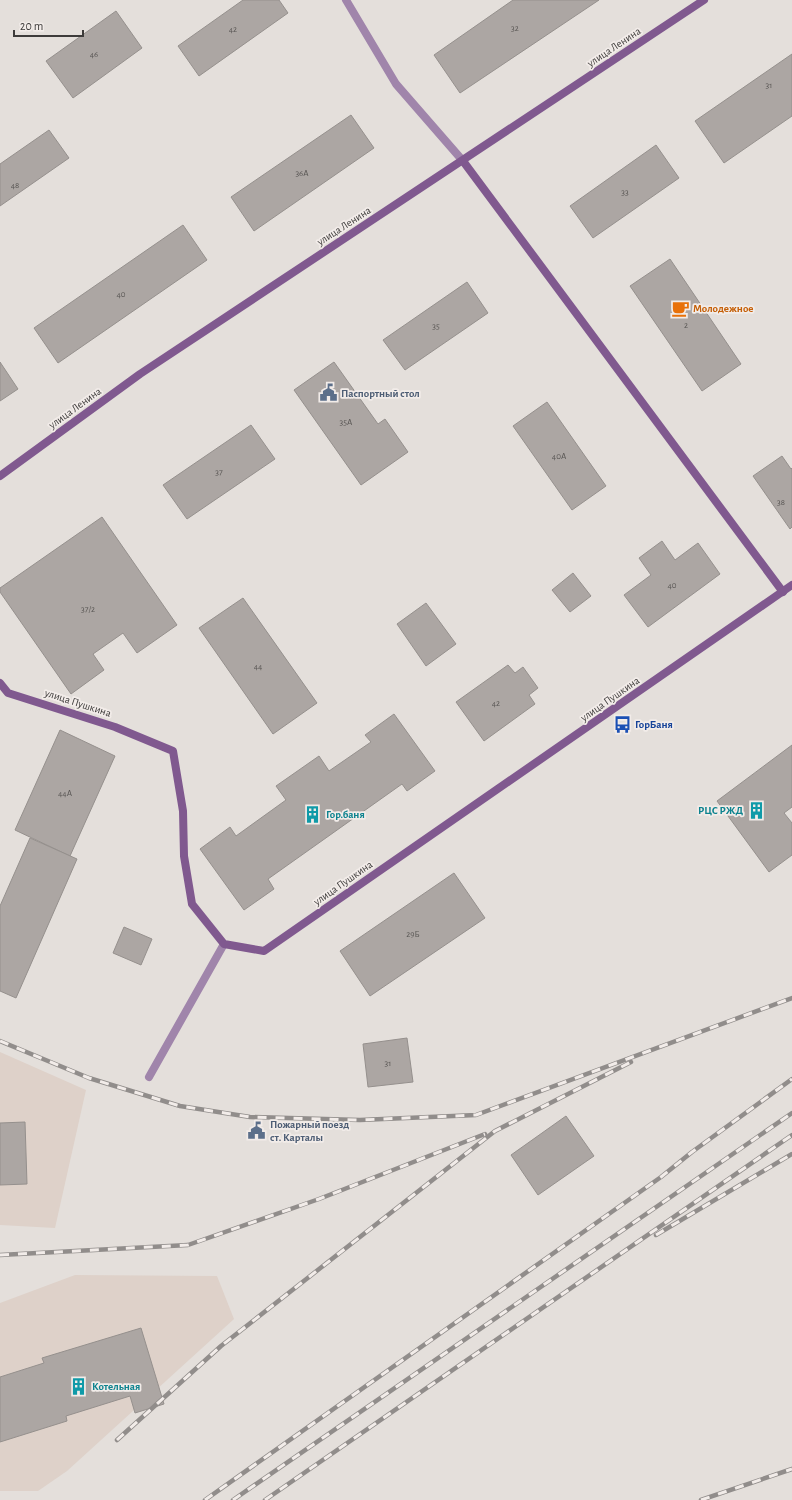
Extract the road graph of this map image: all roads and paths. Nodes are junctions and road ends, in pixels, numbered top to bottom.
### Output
1 (346, 0) edge
2 (704, 0) edge
3 (463, 161) junction
4 (0, 476) edge
5 (792, 586) edge
6 (783, 592) junction
7 (0, 683) edge
8 (224, 944) junction
9 (149, 1077) dead end

1 - 3 street
2 - 3 street, улица Ленина
3 - 4 street, улица Ленина
3 - 6 street
5 - 6 street, улица Пушкина
6 - 8 street, улица Пушкина
7 - 8 street, улица Пушкина
8 - 9 street

